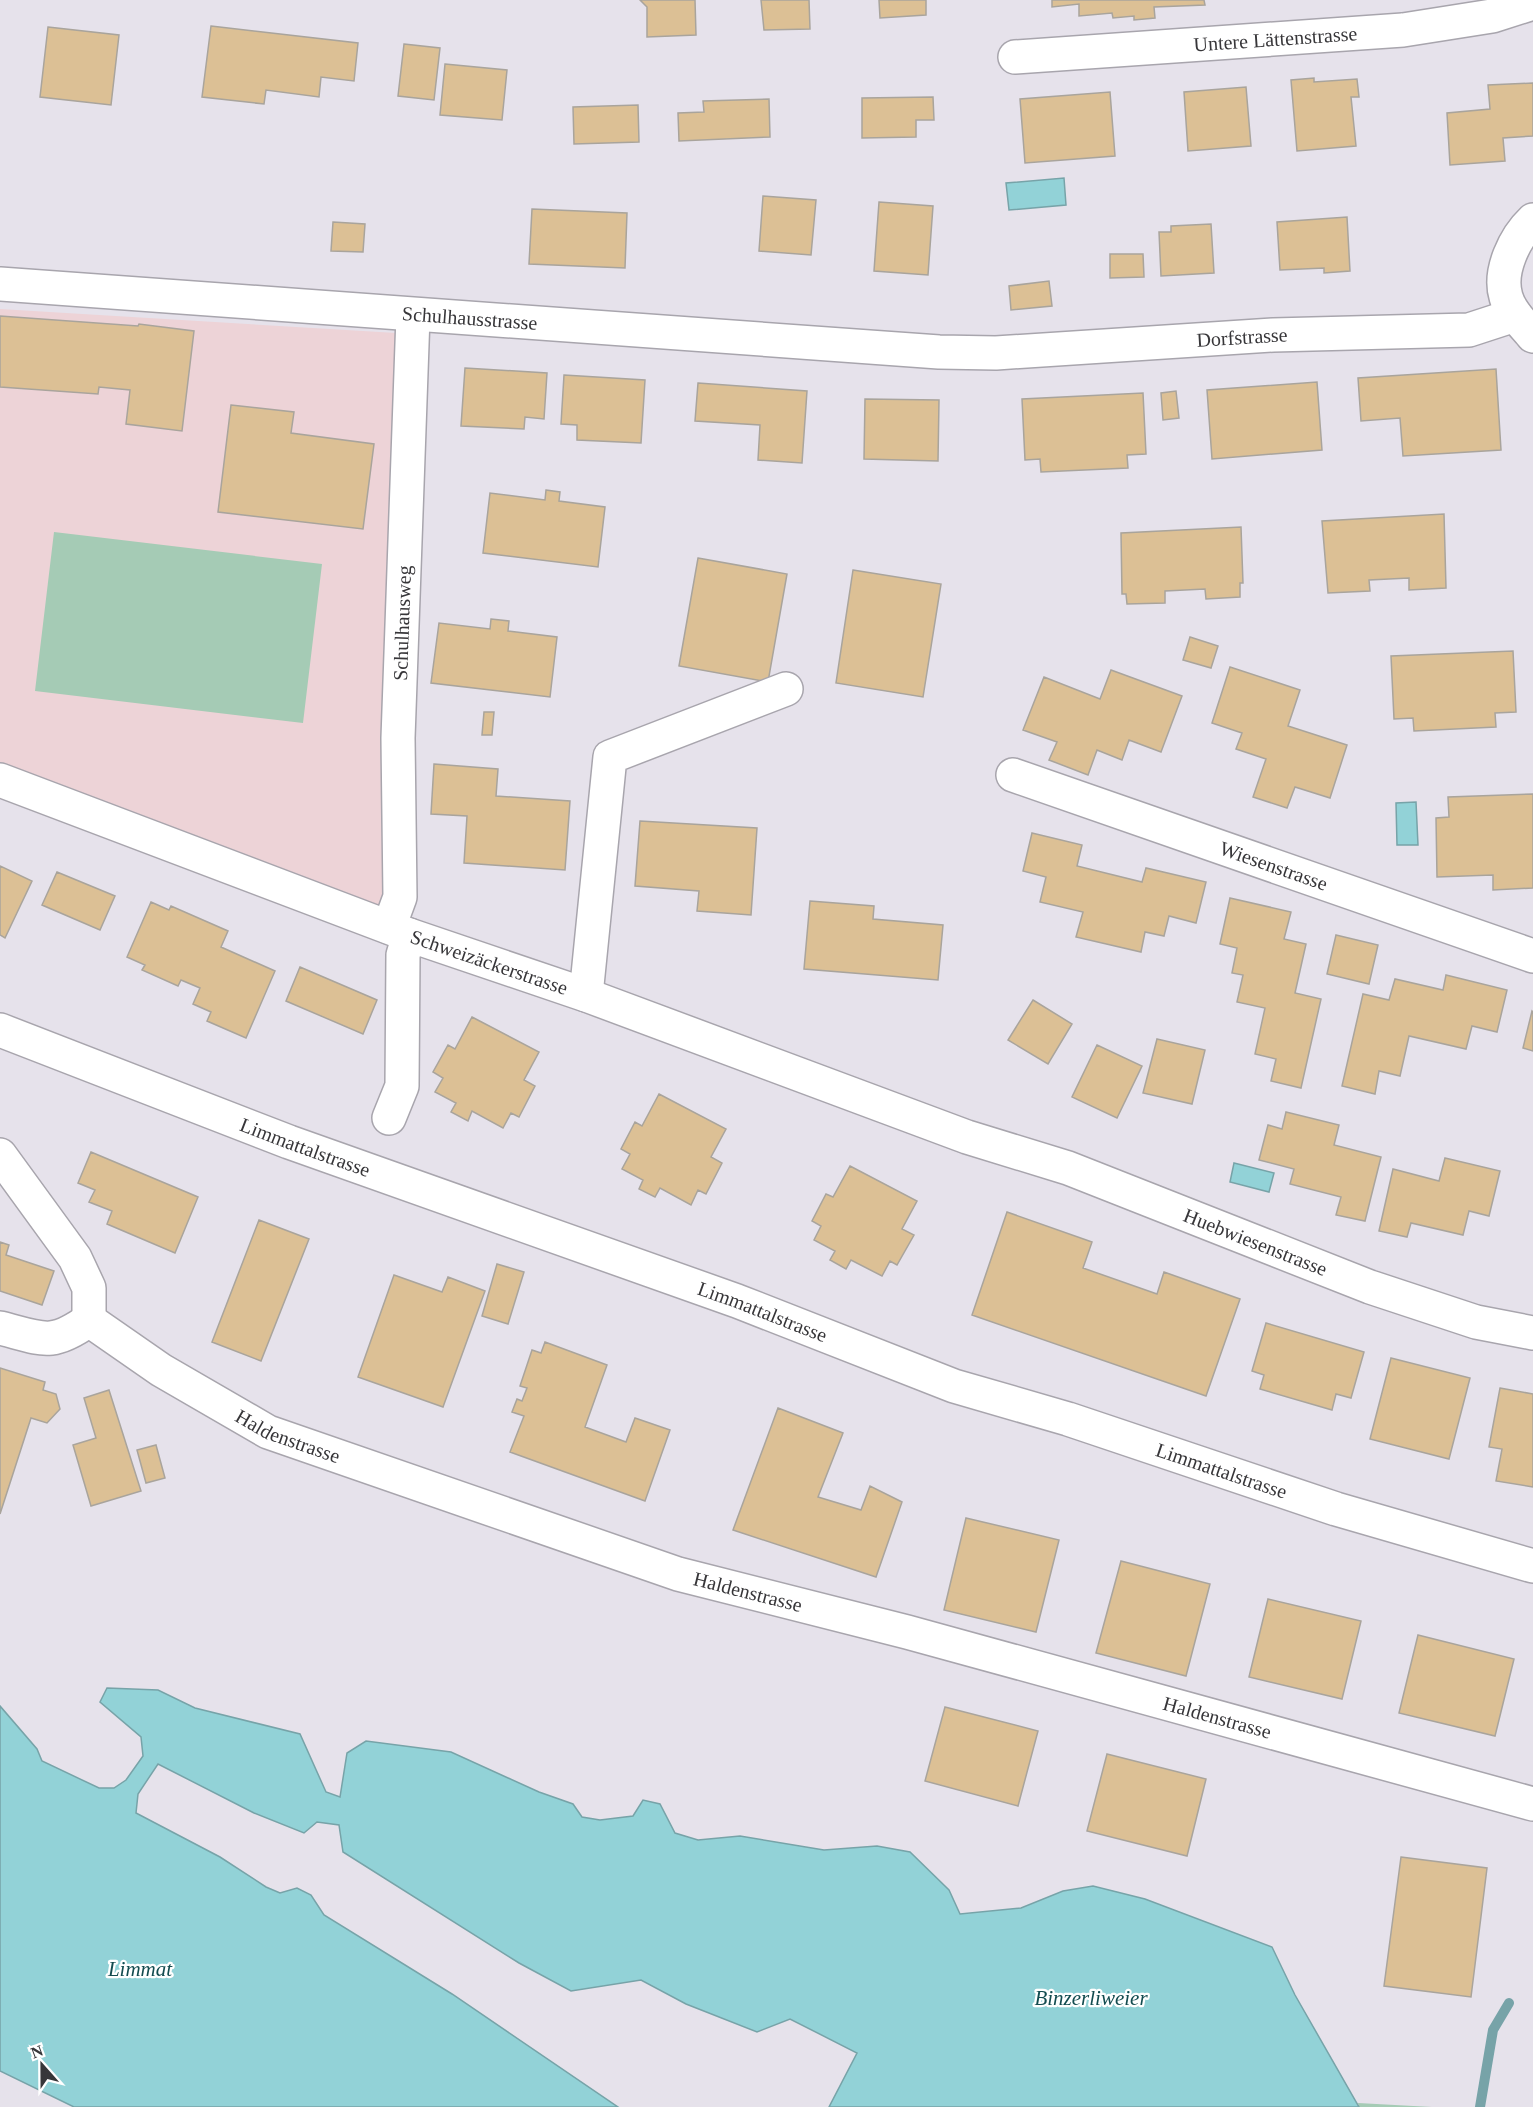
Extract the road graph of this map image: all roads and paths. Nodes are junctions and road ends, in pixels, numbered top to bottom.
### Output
1 (1533, 3) edge
2 (1015, 57) dead end
3 (1533, 220) edge
4 (0, 284) edge
5 (413, 316) junction
6 (1524, 325) edge
7 (939, 352) joint
8 (786, 689) dead end
9 (1013, 775) dead end
10 (0, 780) edge
11 (399, 931) junction
12 (1533, 956) edge
13 (586, 995) junction
14 (0, 1030) edge
15 (389, 1118) dead end
16 (981, 1141) joint
17 (0, 1155) edge
18 (89, 1320) junction
19 (0, 1328) edge
20 (1533, 1333) edge
21 (1533, 1566) edge
22 (1533, 1804) edge

1 - 2 street, Untere Lättenstrasse
3 - 6 street
4 - 5 street, Schulhausstrasse
5 - 7 street, Schulhausstrasse
5 - 11 street, Schulhausweg
6 - 7 street, Dorfstrasse
8 - 13 street
9 - 12 street, Wiesenstrasse
10 - 11 street, Schweizäckerstrasse
11 - 13 street, Schweizäckerstrasse
11 - 15 street, Schulhausweg
13 - 16 street, Schweizäckerstrasse
14 - 21 street, Limmattalstrasse
16 - 20 street, Huebwiesenstrasse
17 - 18 street
18 - 19 street
18 - 22 street, Haldenstrasse

